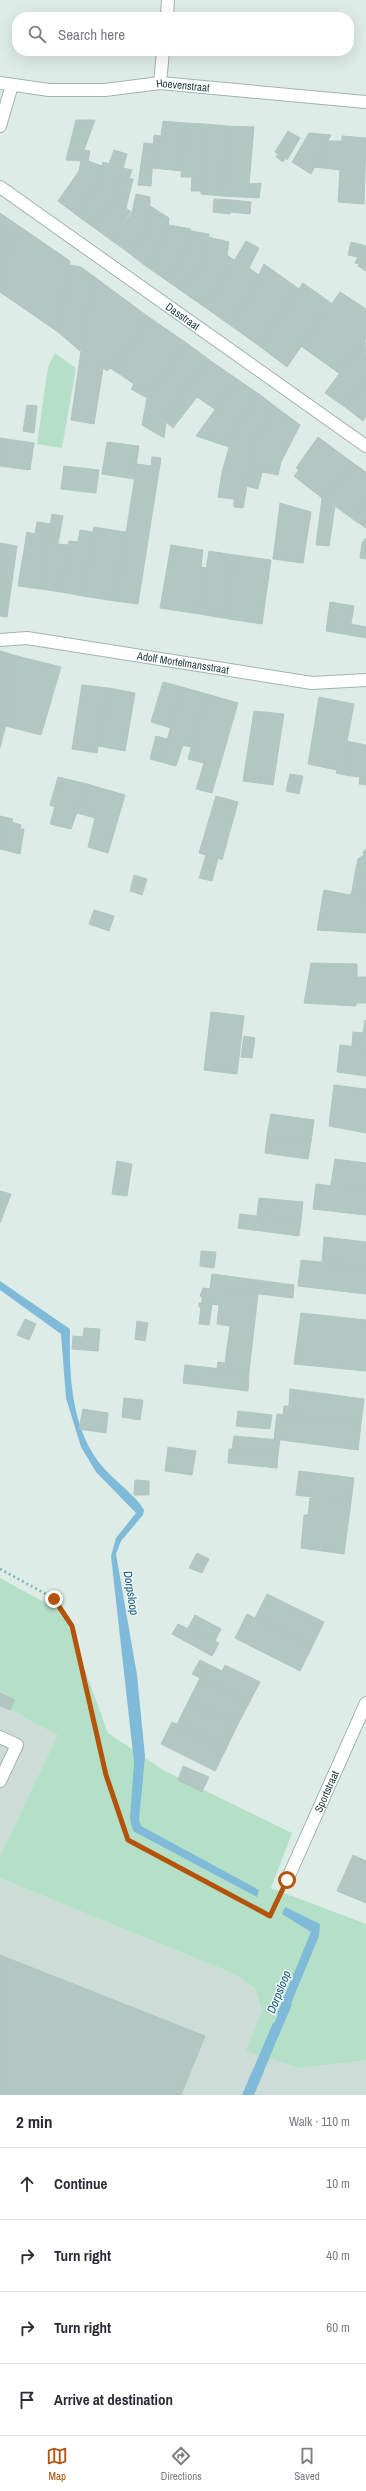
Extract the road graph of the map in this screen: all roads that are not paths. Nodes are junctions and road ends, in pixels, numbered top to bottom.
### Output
1 (168, 0) edge
2 (167, 12) edge
3 (163, 56) edge
4 (0, 83) edge
5 (160, 83) junction
6 (12, 85) junction
7 (366, 102) edge
8 (0, 126) edge
9 (0, 187) edge
10 (366, 446) edge
11 (0, 640) edge
12 (366, 680) edge
13 (366, 1703) edge
14 (0, 1737) edge
15 (0, 1781) edge
16 (287, 1880) road end

1 - 2 street
3 - 5 street
4 - 6 street, Hoevenstraat
5 - 6 street, Hoevenstraat
5 - 7 street, Hoevenstraat
6 - 8 street
9 - 10 street, Dasstraat
11 - 12 street, Adolf Mortelmansstraat
13 - 16 street, Sportstraat
14 - 15 street

